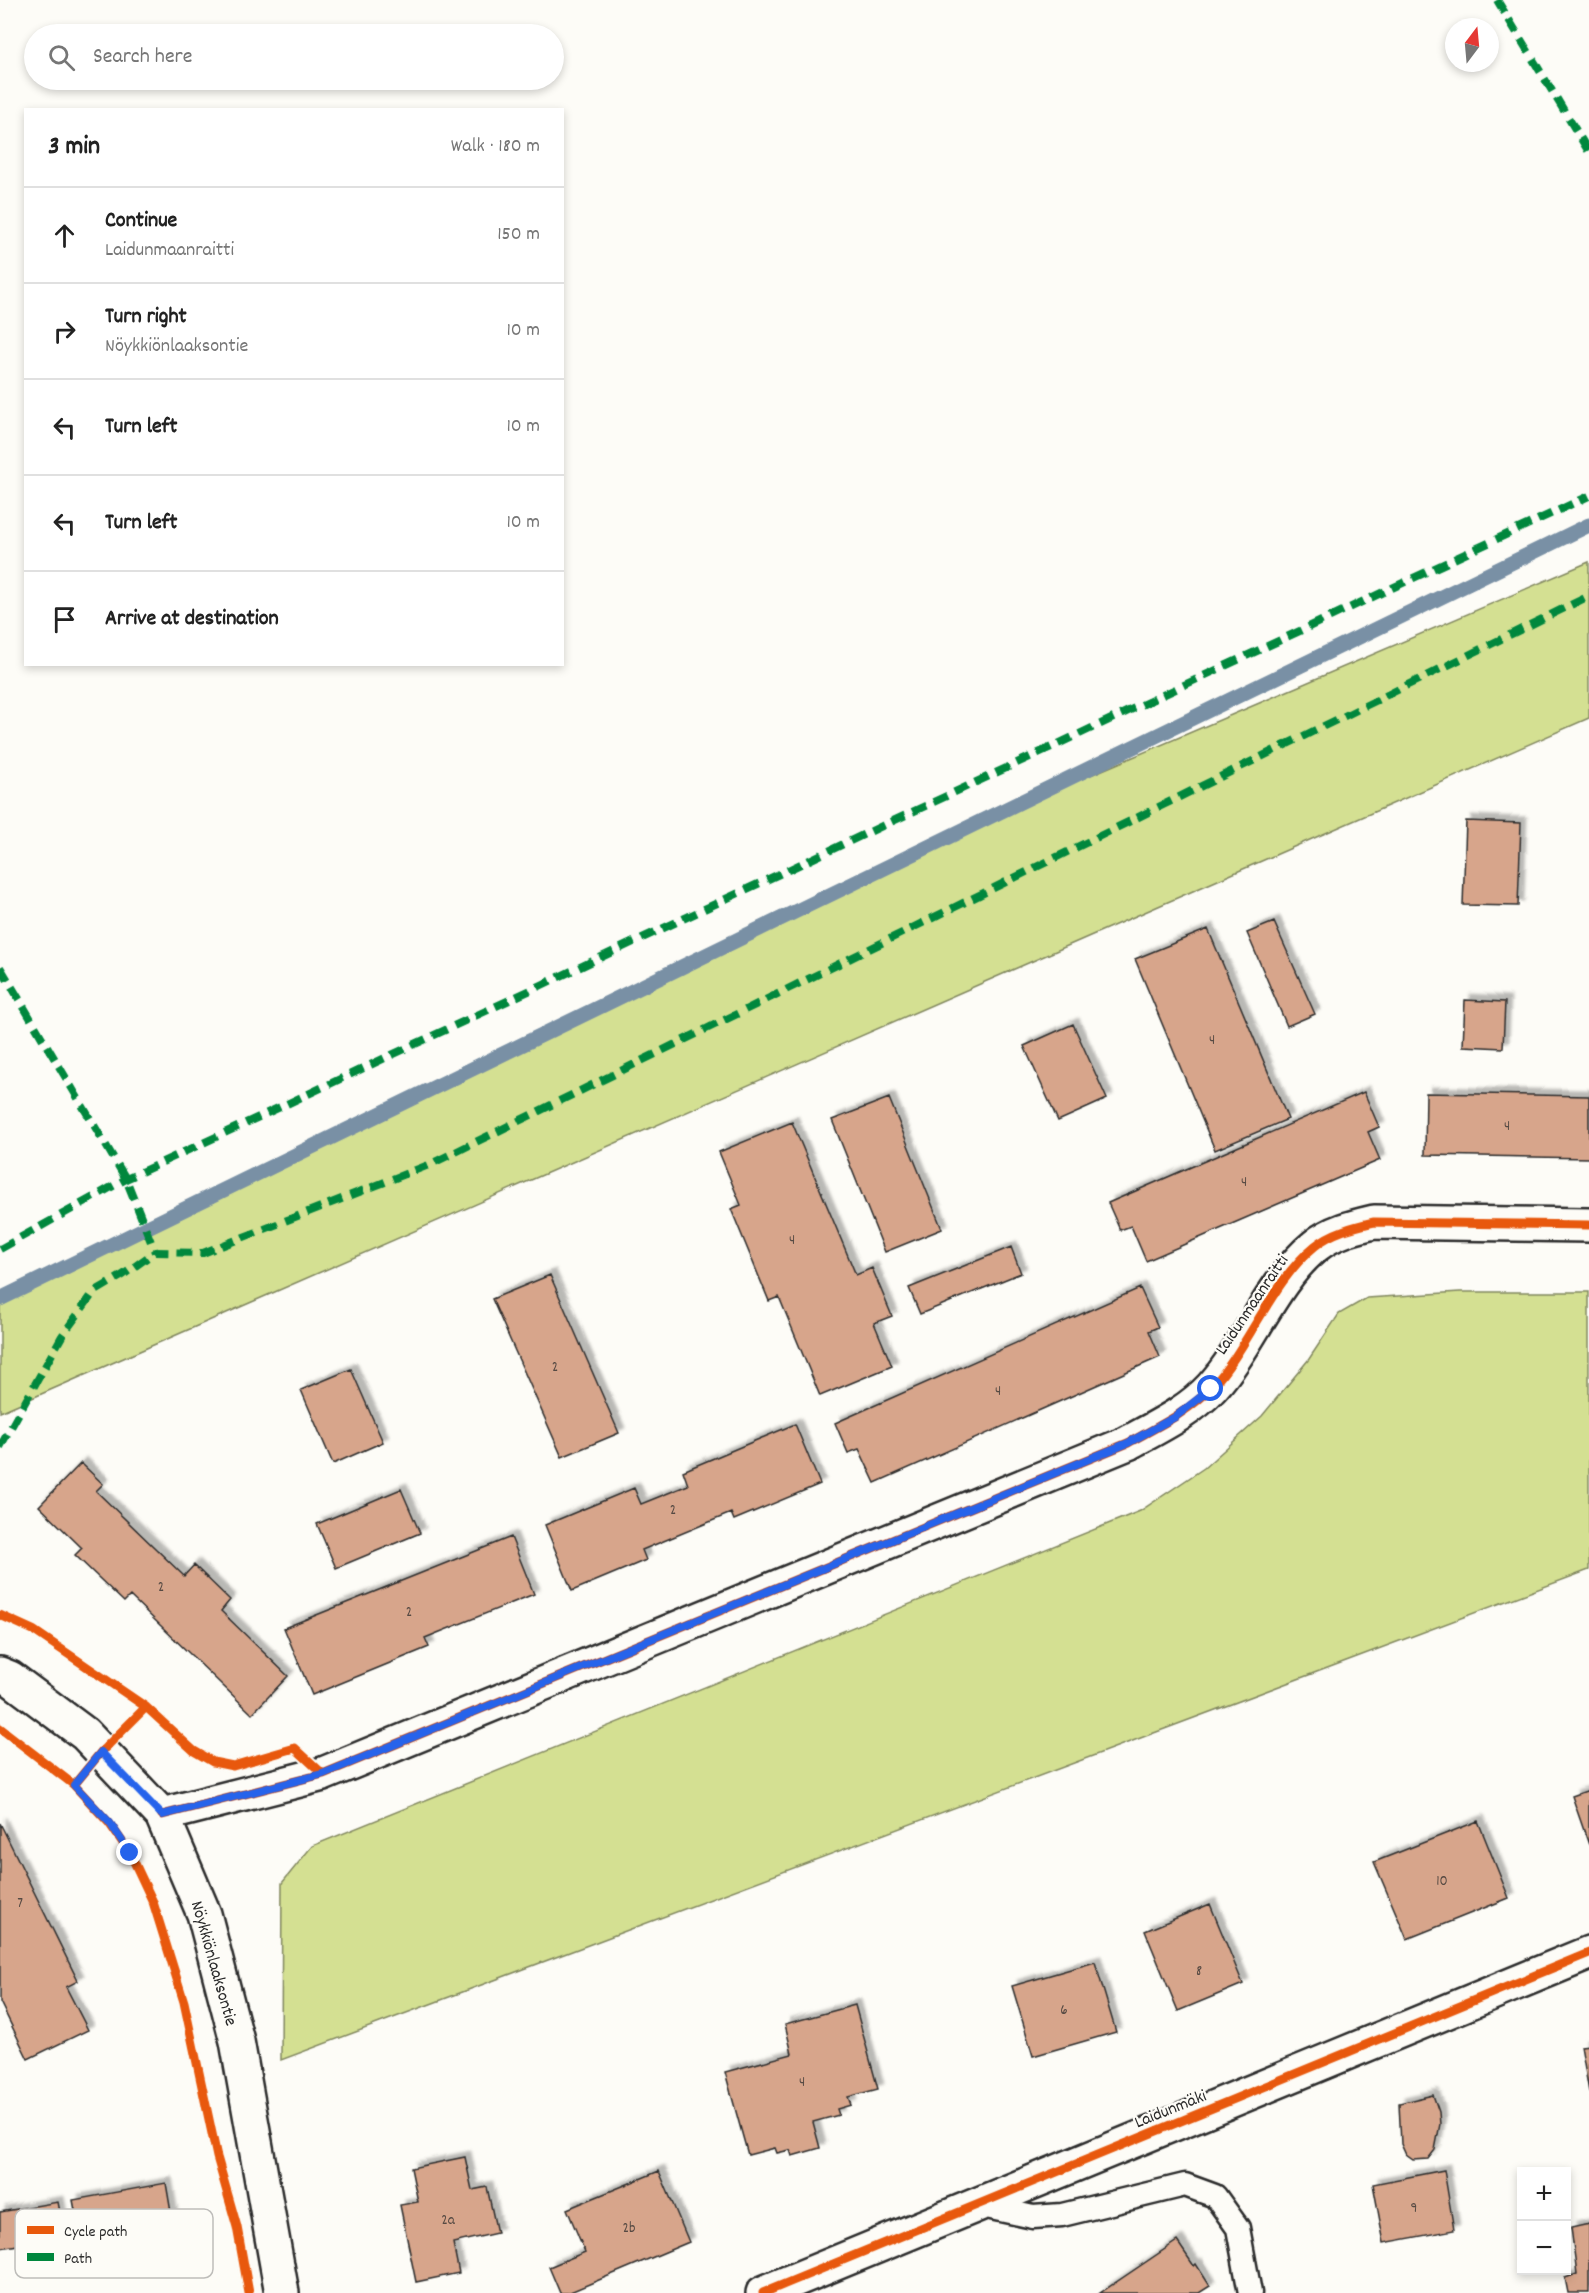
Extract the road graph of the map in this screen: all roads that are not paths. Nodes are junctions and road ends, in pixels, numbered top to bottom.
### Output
1 (1589, 1225) edge
2 (0, 1674) edge
3 (162, 1815) junction
4 (1589, 1953) edge
5 (977, 2205) junction
6 (282, 2293) edge
7 (763, 2293) edge
8 (1250, 2293) edge

1 - 3 street, Laidunmaanraitti
2 - 3 street, Nöykkiönlaaksontie
3 - 6 street, Nöykkiönlaaksontie
4 - 5 street, Laidunmäki
5 - 7 street, Laidunmäki
5 - 8 lane

